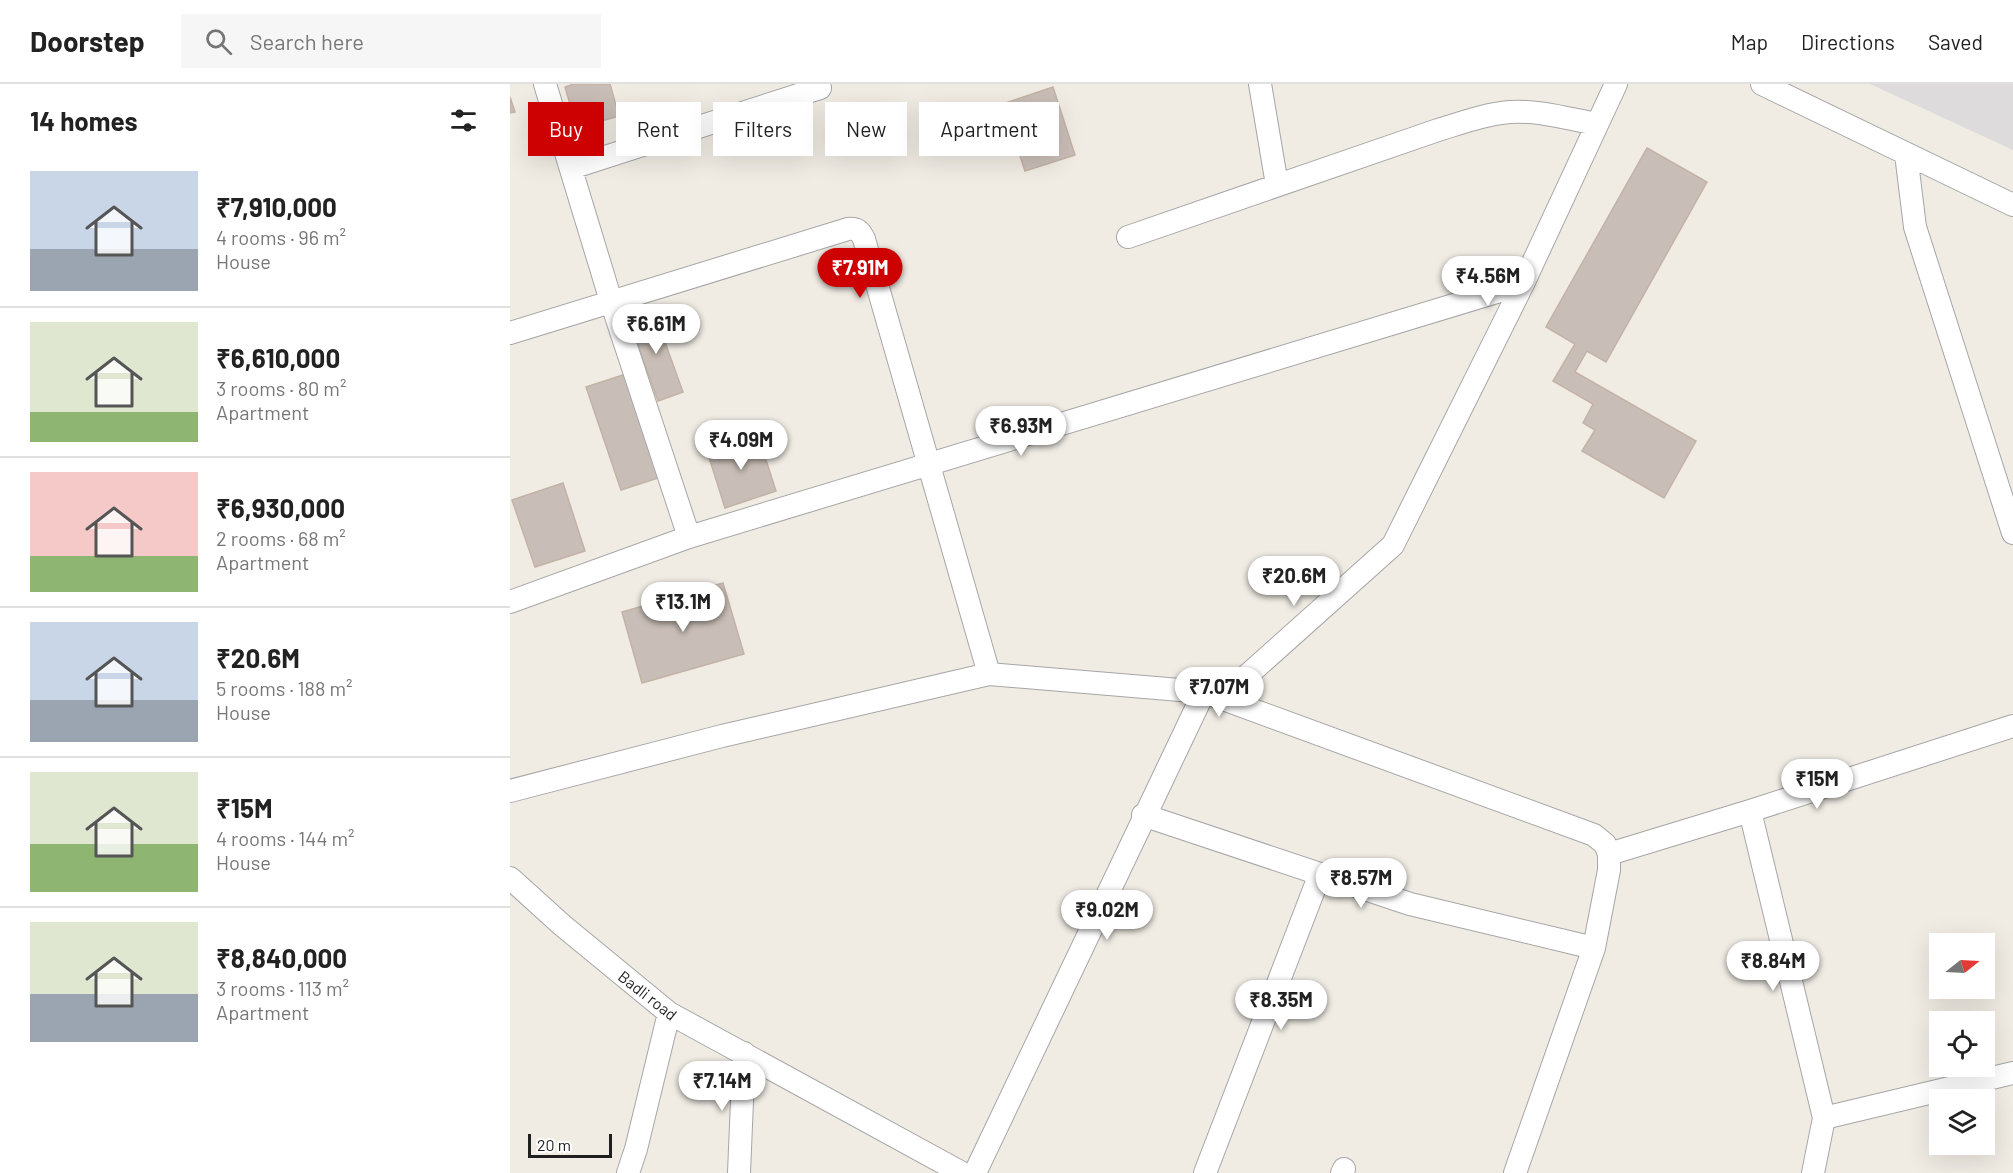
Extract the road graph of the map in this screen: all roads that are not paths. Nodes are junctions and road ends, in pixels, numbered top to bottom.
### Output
1 (545, 84) edge
2 (1260, 84) edge
3 (1616, 84) edge
4 (1762, 84) edge
5 (820, 88) dead end
6 (1597, 124) junction
7 (1905, 153) junction
8 (571, 168) junction
9 (1277, 184) junction
10 (2013, 205) edge
11 (1128, 237) dead end
12 (1523, 284) junction
13 (611, 301) junction
14 (510, 333) edge
15 (929, 464) junction
16 (2013, 533) edge
17 (689, 537) junction
18 (510, 602) edge
19 (989, 674) junction
20 (1213, 695) junction
21 (2013, 726) edge
22 (510, 791) edge
23 (1750, 811) junction
24 (1143, 815) junction
25 (1609, 854) junction
26 (1320, 874) junction
27 (510, 878) edge
28 (1593, 948) junction
29 (669, 1013) junction
30 (744, 1053) junction
31 (2013, 1073) edge
32 (1824, 1118) junction
33 (951, 1170) edge
34 (628, 1173) edge
35 (739, 1173) edge
36 (975, 1173) edge
37 (1205, 1173) edge
38 (1515, 1173) edge
39 (1813, 1173) edge

1 - 8 street
2 - 9 street
3 - 6 street
4 - 7 street
5 - 8 street
6 - 9 street
6 - 12 street
7 - 10 street
7 - 16 street
8 - 13 street
9 - 11 street
12 - 15 street
12 - 20 street
13 - 14 street
13 - 15 street
13 - 17 street
15 - 17 street
15 - 19 street
17 - 18 street
19 - 20 street
19 - 22 street
20 - 24 street
20 - 25 street
21 - 23 street
23 - 25 street
23 - 32 street
24 - 26 street
24 - 36 street
25 - 28 street
26 - 28 street
26 - 37 street
27 - 29 street, Badli road
28 - 38 street
29 - 30 street, Badli road
29 - 34 street
30 - 33 street, Badli road
30 - 35 street
31 - 32 street
32 - 39 street

